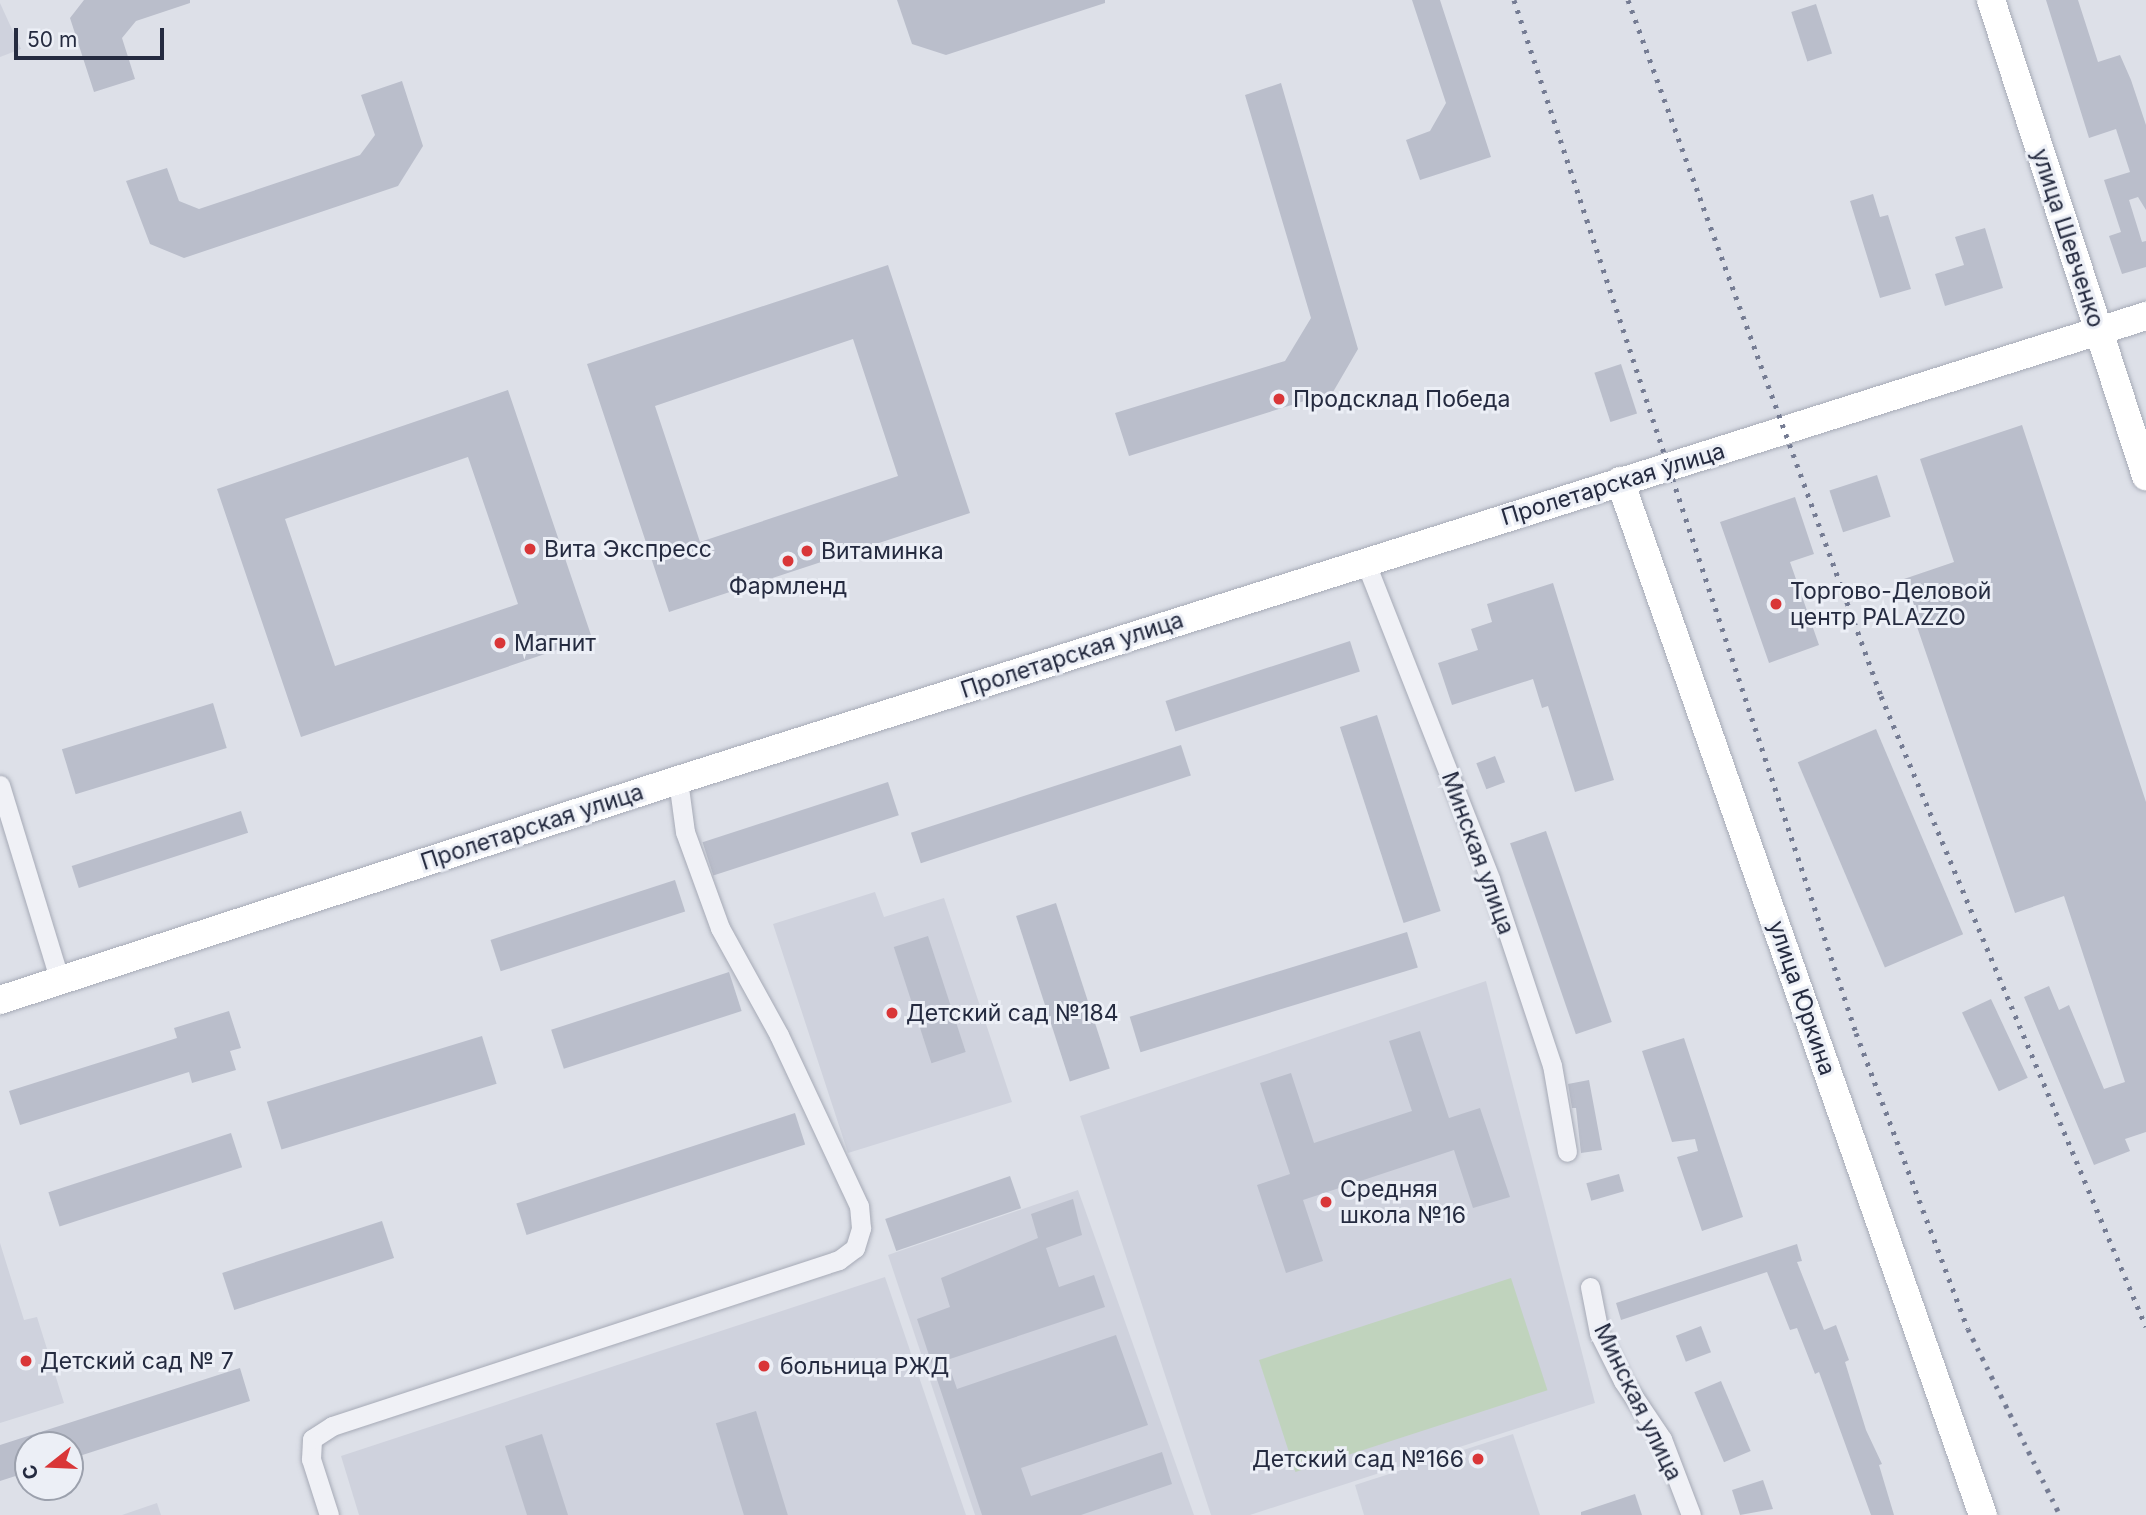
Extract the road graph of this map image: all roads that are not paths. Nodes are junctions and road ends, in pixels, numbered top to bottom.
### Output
1 (1991, 0) edge
2 (2146, 316) edge
3 (2098, 330) junction
4 (2146, 476) edge
5 (1620, 481) junction
6 (1365, 561) junction
7 (678, 780) junction
8 (0, 785) edge
9 (60, 981) junction
10 (0, 1000) edge
11 (1567, 1152) dead end
12 (1590, 1287) dead end
13 (329, 1515) edge
14 (1691, 1515) edge
15 (1983, 1515) edge

1 - 3 main road, улица Шевченко
2 - 3 main road, Пролетарская улица
3 - 4 main road, улица Шевченко
3 - 5 main road, Пролетарская улица
5 - 6 main road, Пролетарская улица
5 - 15 main road, улица Юркина
6 - 7 main road, Пролетарская улица
6 - 11 street, Минская улица
7 - 9 main road, Пролетарская улица
7 - 13 street
8 - 9 street
9 - 10 main road, Пролетарская улица
12 - 14 street, Минская улица

